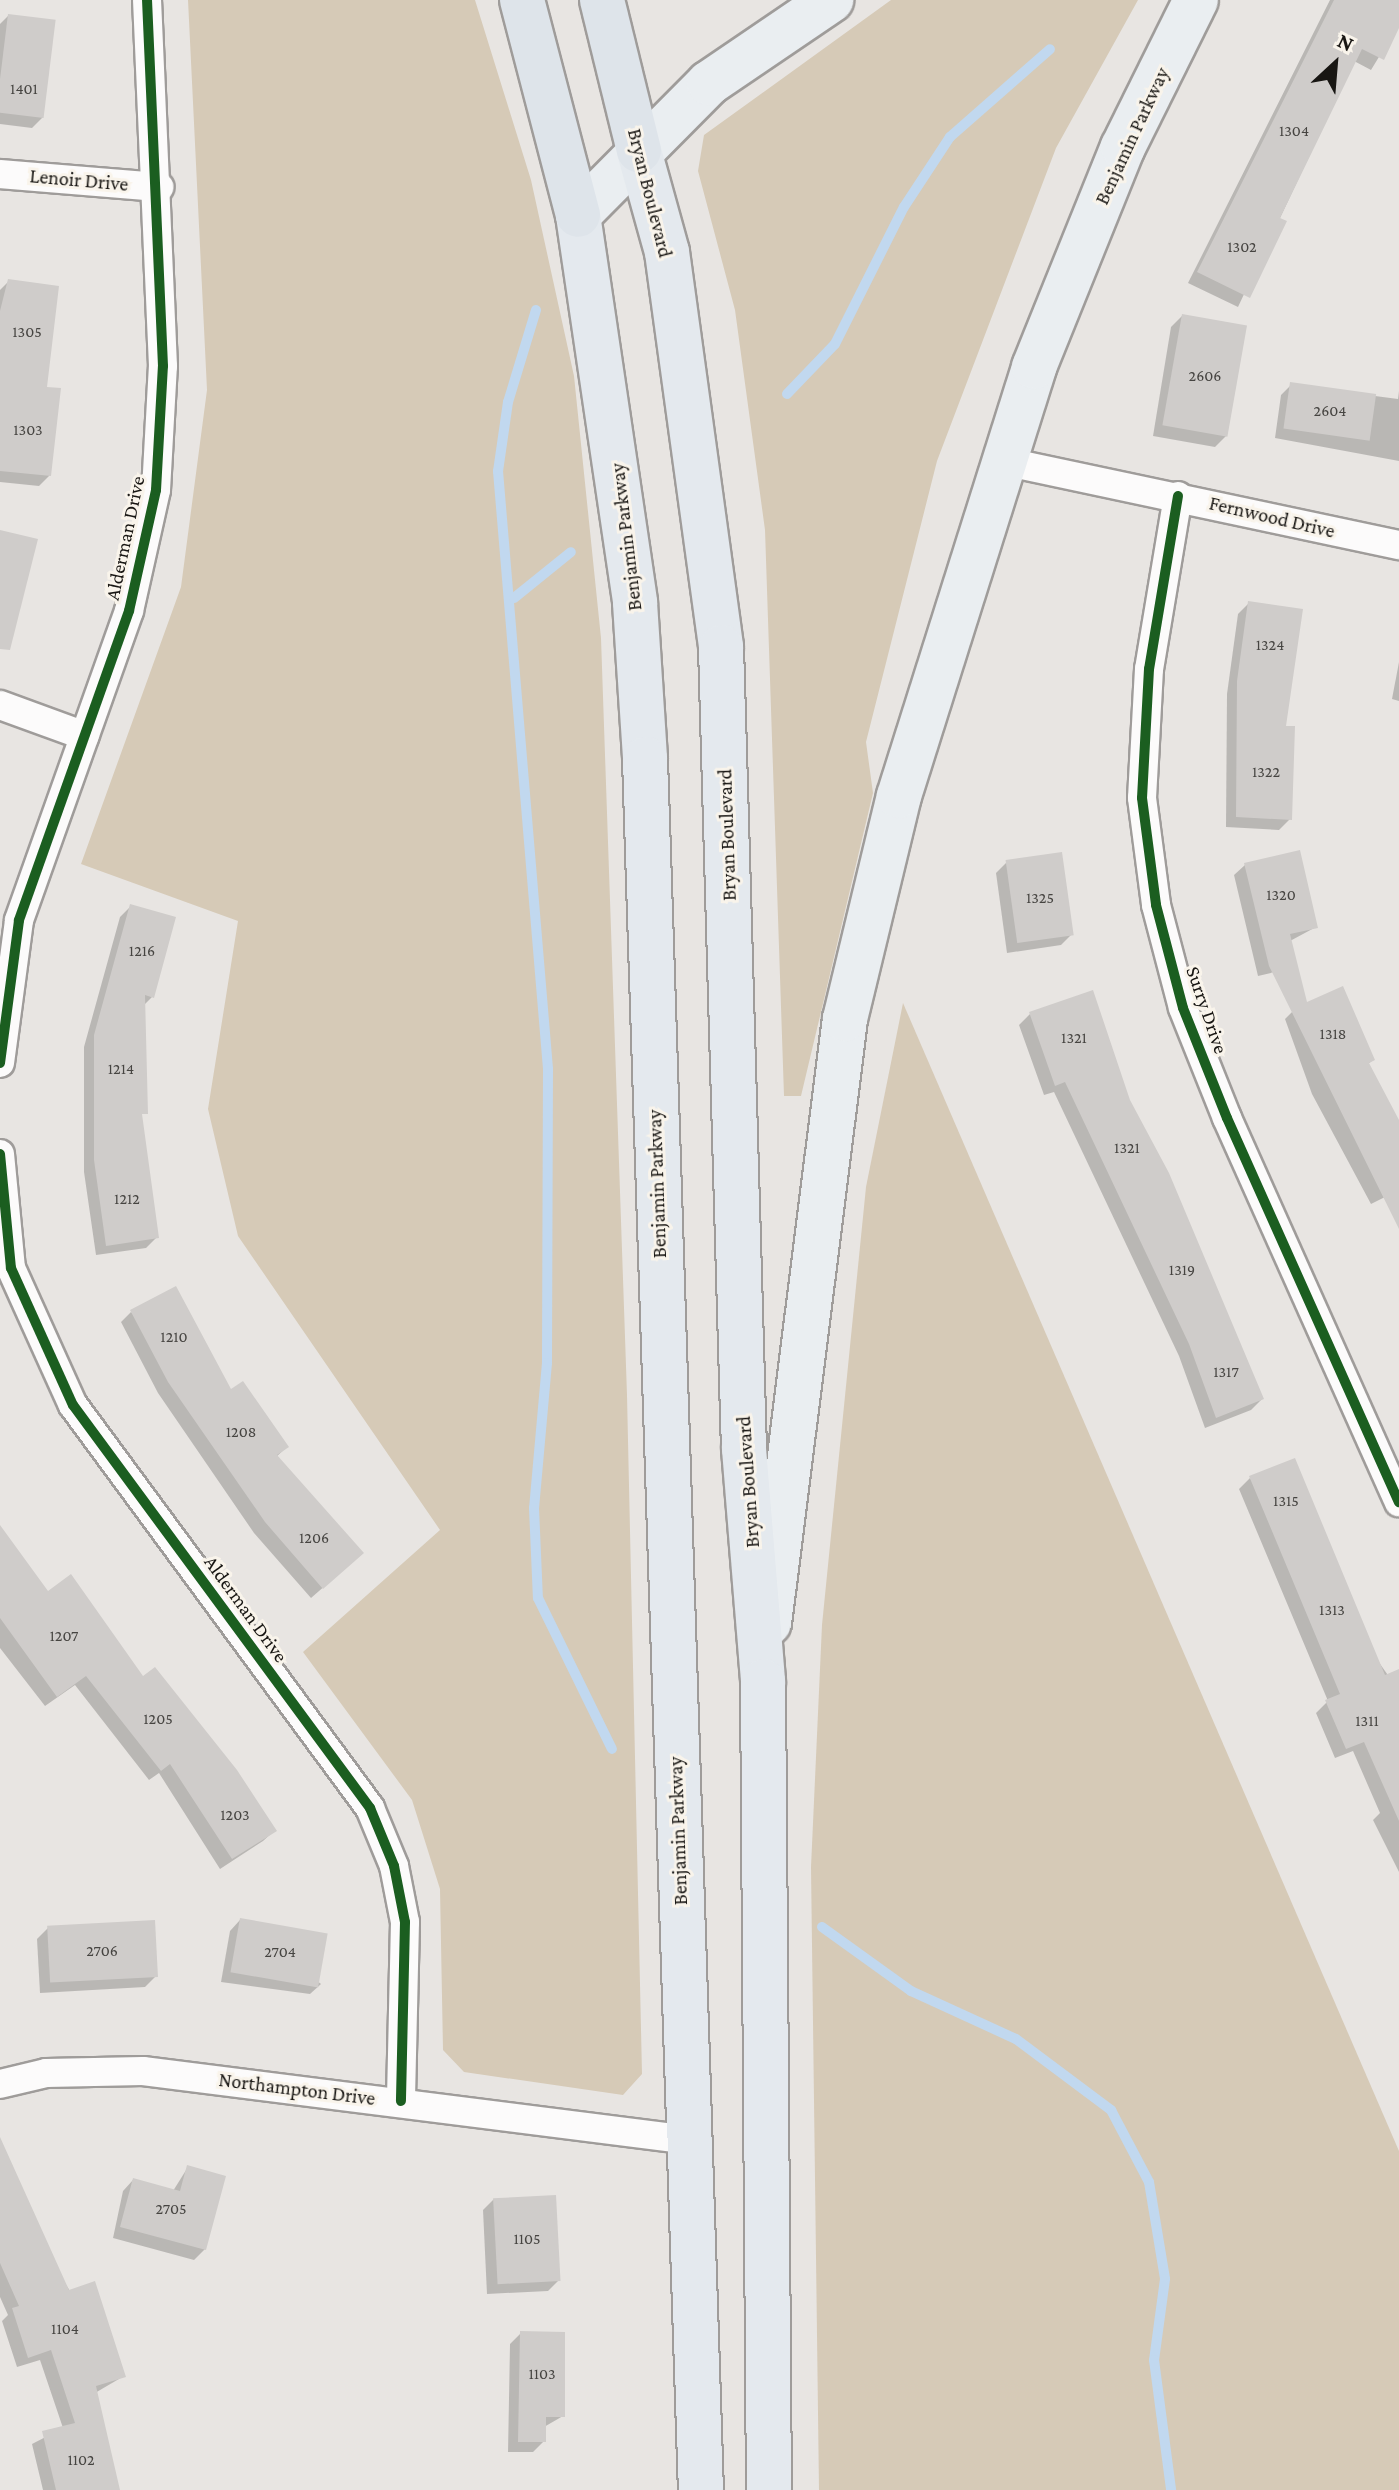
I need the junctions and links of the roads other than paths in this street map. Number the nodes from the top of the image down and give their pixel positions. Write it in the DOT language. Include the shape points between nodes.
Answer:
graph roads {
  1 [pos="147,0"];
  2 [pos="522,0"];
  3 [pos="602,0"];
  4 [pos="831,0"];
  5 [pos="1196,0"];
  6 [pos="639,151"];
  7 [pos="0,174"];
  8 [pos="159,187"];
  9 [pos="578,215"];
  10 [pos="1003,461"];
  11 [pos="1178,496"];
  12 [pos="1399,545"];
  13 [pos="0,705"];
  14 [pos="85,736"];
  15 [pos="0,1063"];
  16 [pos="0,1154"];
  17 [pos="1399,1502"];
  18 [pos="763,1681"];
  19 [pos="0,2084"];
  20 [pos="401,2101"];
  21 [pos="689,2140"];
  22 [pos="701,2490"];
  23 [pos="769,2490"];
  1 -- 8 [label="street, Alderman Drive"];
  2 -- 9 [label="highway"];
  3 -- 6 [label="highway, Bryan Boulevard"];
  4 -- 6 [label="main road" via="709,83"];
  5 -- 10 [label="main road, Benjamin Parkway" via="1123,147"];
  6 -- 9 [label="main road"];
  6 -- 18 [label="highway, Bryan Boulevard" via="667,252 721,647 744,1449"];
  7 -- 8 [label="street, Lenoir Drive"];
  8 -- 14 [label="street, Alderman Drive" via="163,366 156,490 129,611"];
  9 -- 21 [label="highway, Benjamin Parkway" via="633,587 645,759"];
  10 -- 11 [label="street, Fernwood Drive"];
  10 -- 18 [label="main road, Benjamin Parkway" via="899,796 845,1019"];
  11 -- 12 [label="street, Fernwood Drive"];
  11 -- 17 [label="street, Surry Drive" via="1148,683 1142,798 1156,905 1183,1008 1227,1118"];
  13 -- 14 [label="street"];
  14 -- 15 [label="street, Alderman Drive" via="19,920"];
  16 -- 20 [label="street, Alderman Drive" via="11,1268 73,1405 370,1808 394,1866 405,1922"];
  18 -- 23 [label="highway, Benjamin Parkway"];
  19 -- 20 [label="street, Northampton Drive" via="46,2073 143,2071"];
  20 -- 21 [label="street, Northampton Drive" via="567,2129"];
  21 -- 22 [label="highway, Benjamin Parkway"];
}
